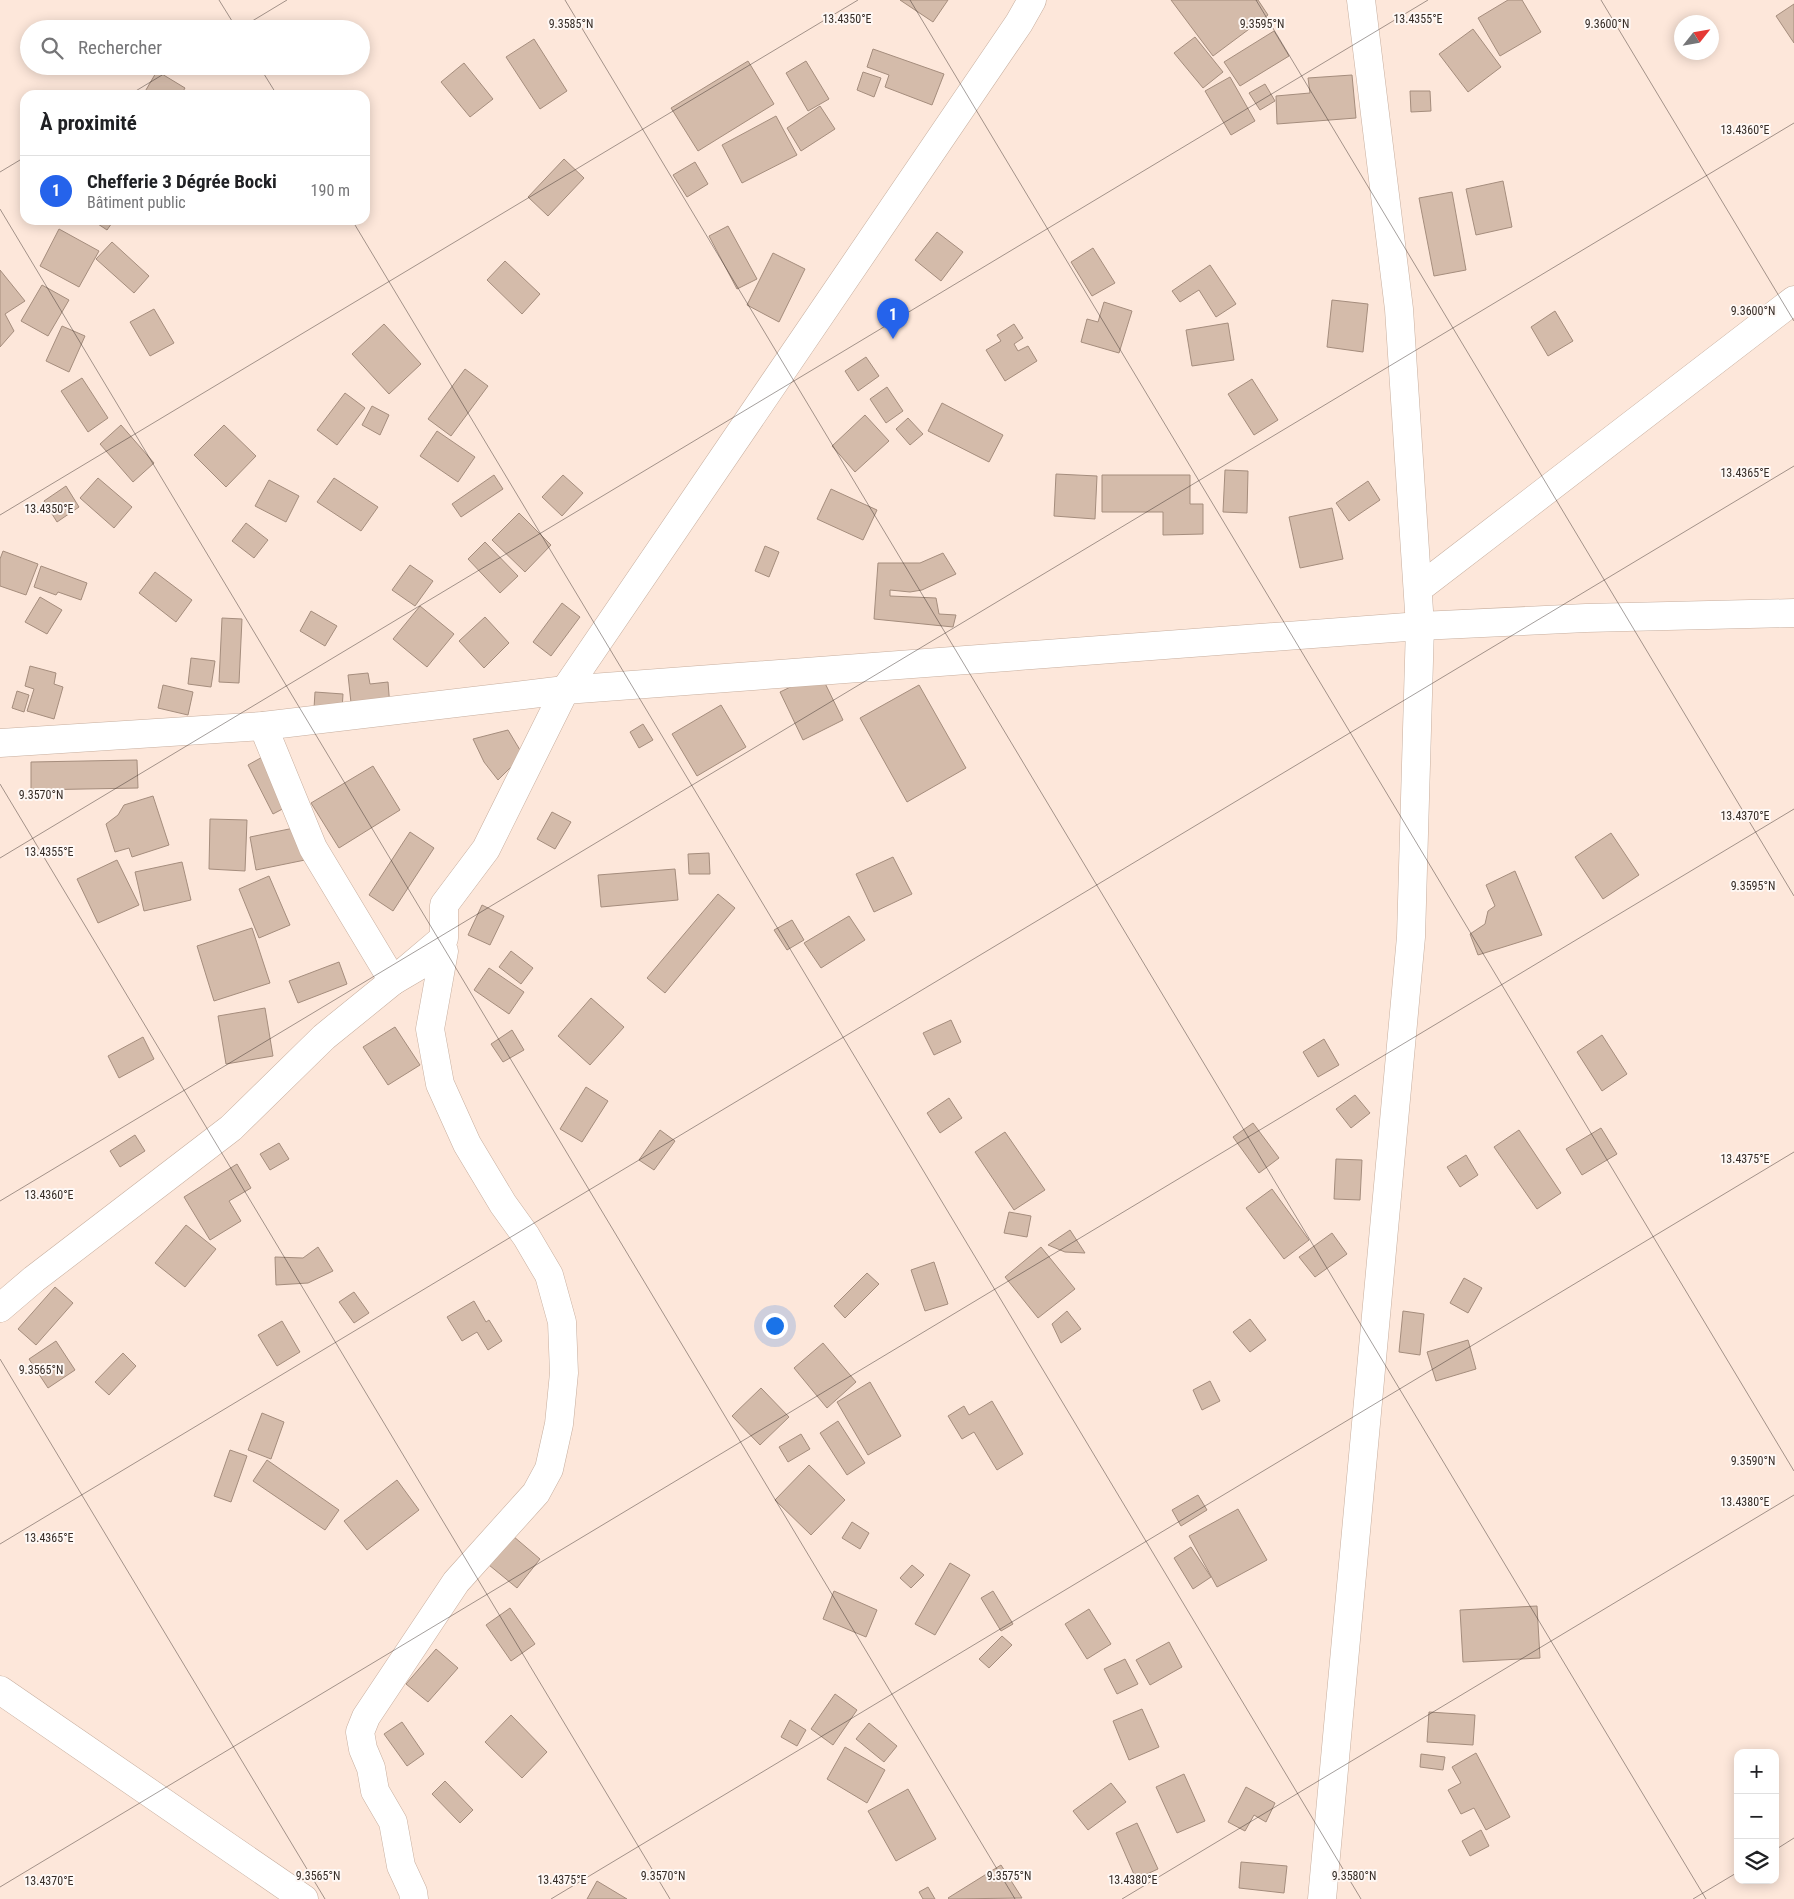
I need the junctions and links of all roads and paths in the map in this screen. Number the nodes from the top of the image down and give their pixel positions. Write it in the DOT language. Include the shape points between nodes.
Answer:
graph roads {
  1 [pos="1032,0"];
  2 [pos="1053,0"];
  3 [pos="1361,0"];
  4 [pos="1019,23"];
  5 [pos="1794,300"];
  6 [pos="1418,589"];
  7 [pos="1794,613"];
  8 [pos="1420,626"];
  9 [pos="565,690"];
  10 [pos="264,726"];
  11 [pos="0,743"];
  12 [pos="393,981"];
  13 [pos="0,1308"];
  14 [pos="0,1690"];
  15 [pos="304,1899"];
  16 [pos="414,1899"];
  17 [pos="1322,1899"];
  1 -- 4 [label="street"];
  2 -- 4 [label="street"];
  3 -- 6 [label="street" via="1399,310"];
  4 -- 9 [label="street"];
  5 -- 6 [label="street"];
  6 -- 8 [label="street"];
  7 -- 8 [label="street"];
  8 -- 9 [label="street"];
  8 -- 17 [label="street" via="1411,938"];
  9 -- 10 [label="street"];
  9 -- 12 [label="street" via="486,848 444,905 444,938"];
  10 -- 11 [label="street"];
  10 -- 12 [label="street" via="313,848"];
  12 -- 13 [label="street" via="324,1037 231,1128"];
  12 -- 16 [label="street" via="444,951 430,1029 440,1084 467,1144 549,1275 562,1322 564,1373 559,1424 549,1469 536,1493 456,1582 366,1717 360,1732 375,1791 393,1822 402,1866"];
  14 -- 15 [label="street"];
}
